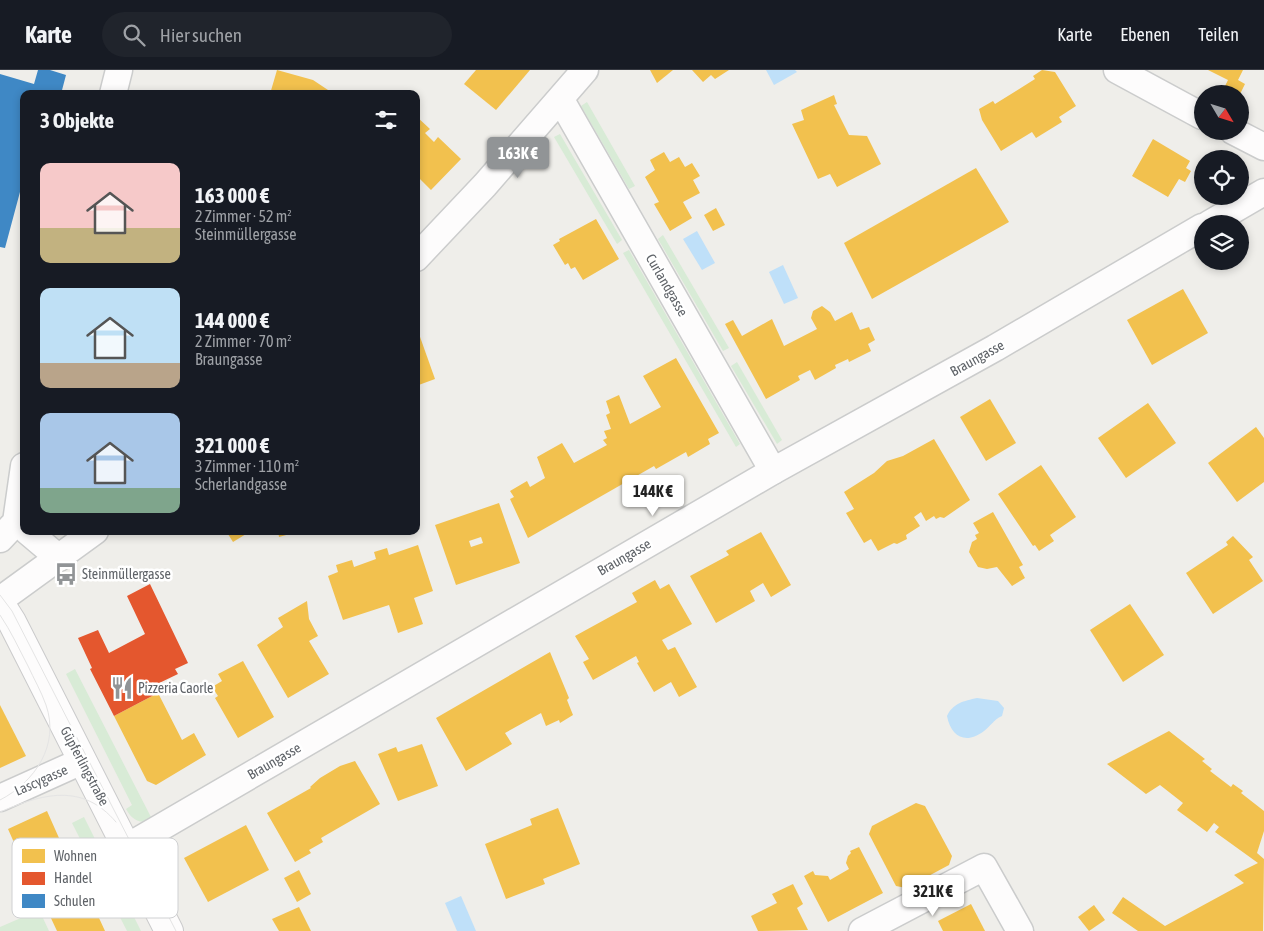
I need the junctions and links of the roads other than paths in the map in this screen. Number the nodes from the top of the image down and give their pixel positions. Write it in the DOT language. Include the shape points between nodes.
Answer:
graph roads {
  1 [pos="120,70"];
  2 [pos="585,70"];
  3 [pos="1116,70"];
  4 [pos="114,90"];
  5 [pos="561,100"];
  6 [pos="1194,112"];
  7 [pos="1249,140"];
  8 [pos="1264,147"];
  9 [pos="1264,192"];
  10 [pos="1224,215"];
  11 [pos="1194,232"];
  12 [pos="420,254"];
  13 [pos="773,471"];
  14 [pos="20,503"];
  15 [pos="17,530"];
  16 [pos="24,535"];
  17 [pos="90,535"];
  18 [pos="59,558"];
  19 [pos="0,601"];
  20 [pos="82,761"];
  21 [pos="0,798"];
  22 [pos="121,838"];
  23 [pos="141,838"];
  24 [pos="162,918"];
  25 [pos="169,931"];
  26 [pos="862,931"];
  27 [pos="1020,931"];
  1 -- 4 [label="street"];
  2 -- 5 [label="street"];
  3 -- 6 [label="street"];
  5 -- 12 [label="street"];
  5 -- 13 [label="street, Curlandgasse"];
  7 -- 8 [label="street"];
  9 -- 10 [label="street"];
  11 -- 13 [label="street, Braungasse" via="995,348"];
  13 -- 23 [label="street, Braungasse"];
  14 -- 15 [label="street"];
  16 -- 18 [label="street"];
  17 -- 18 [label="street"];
  18 -- 19 [label="street"];
  19 -- 20 [label="main road, Güpferlingstraße"];
  20 -- 21 [label="street, Lascygasse"];
  20 -- 22 [label="main road, Güpferlingstraße"];
  24 -- 25 [label="main road, Güpferlingstraße"];
  26 -- 27 [label="street" via="984,867"];
}
